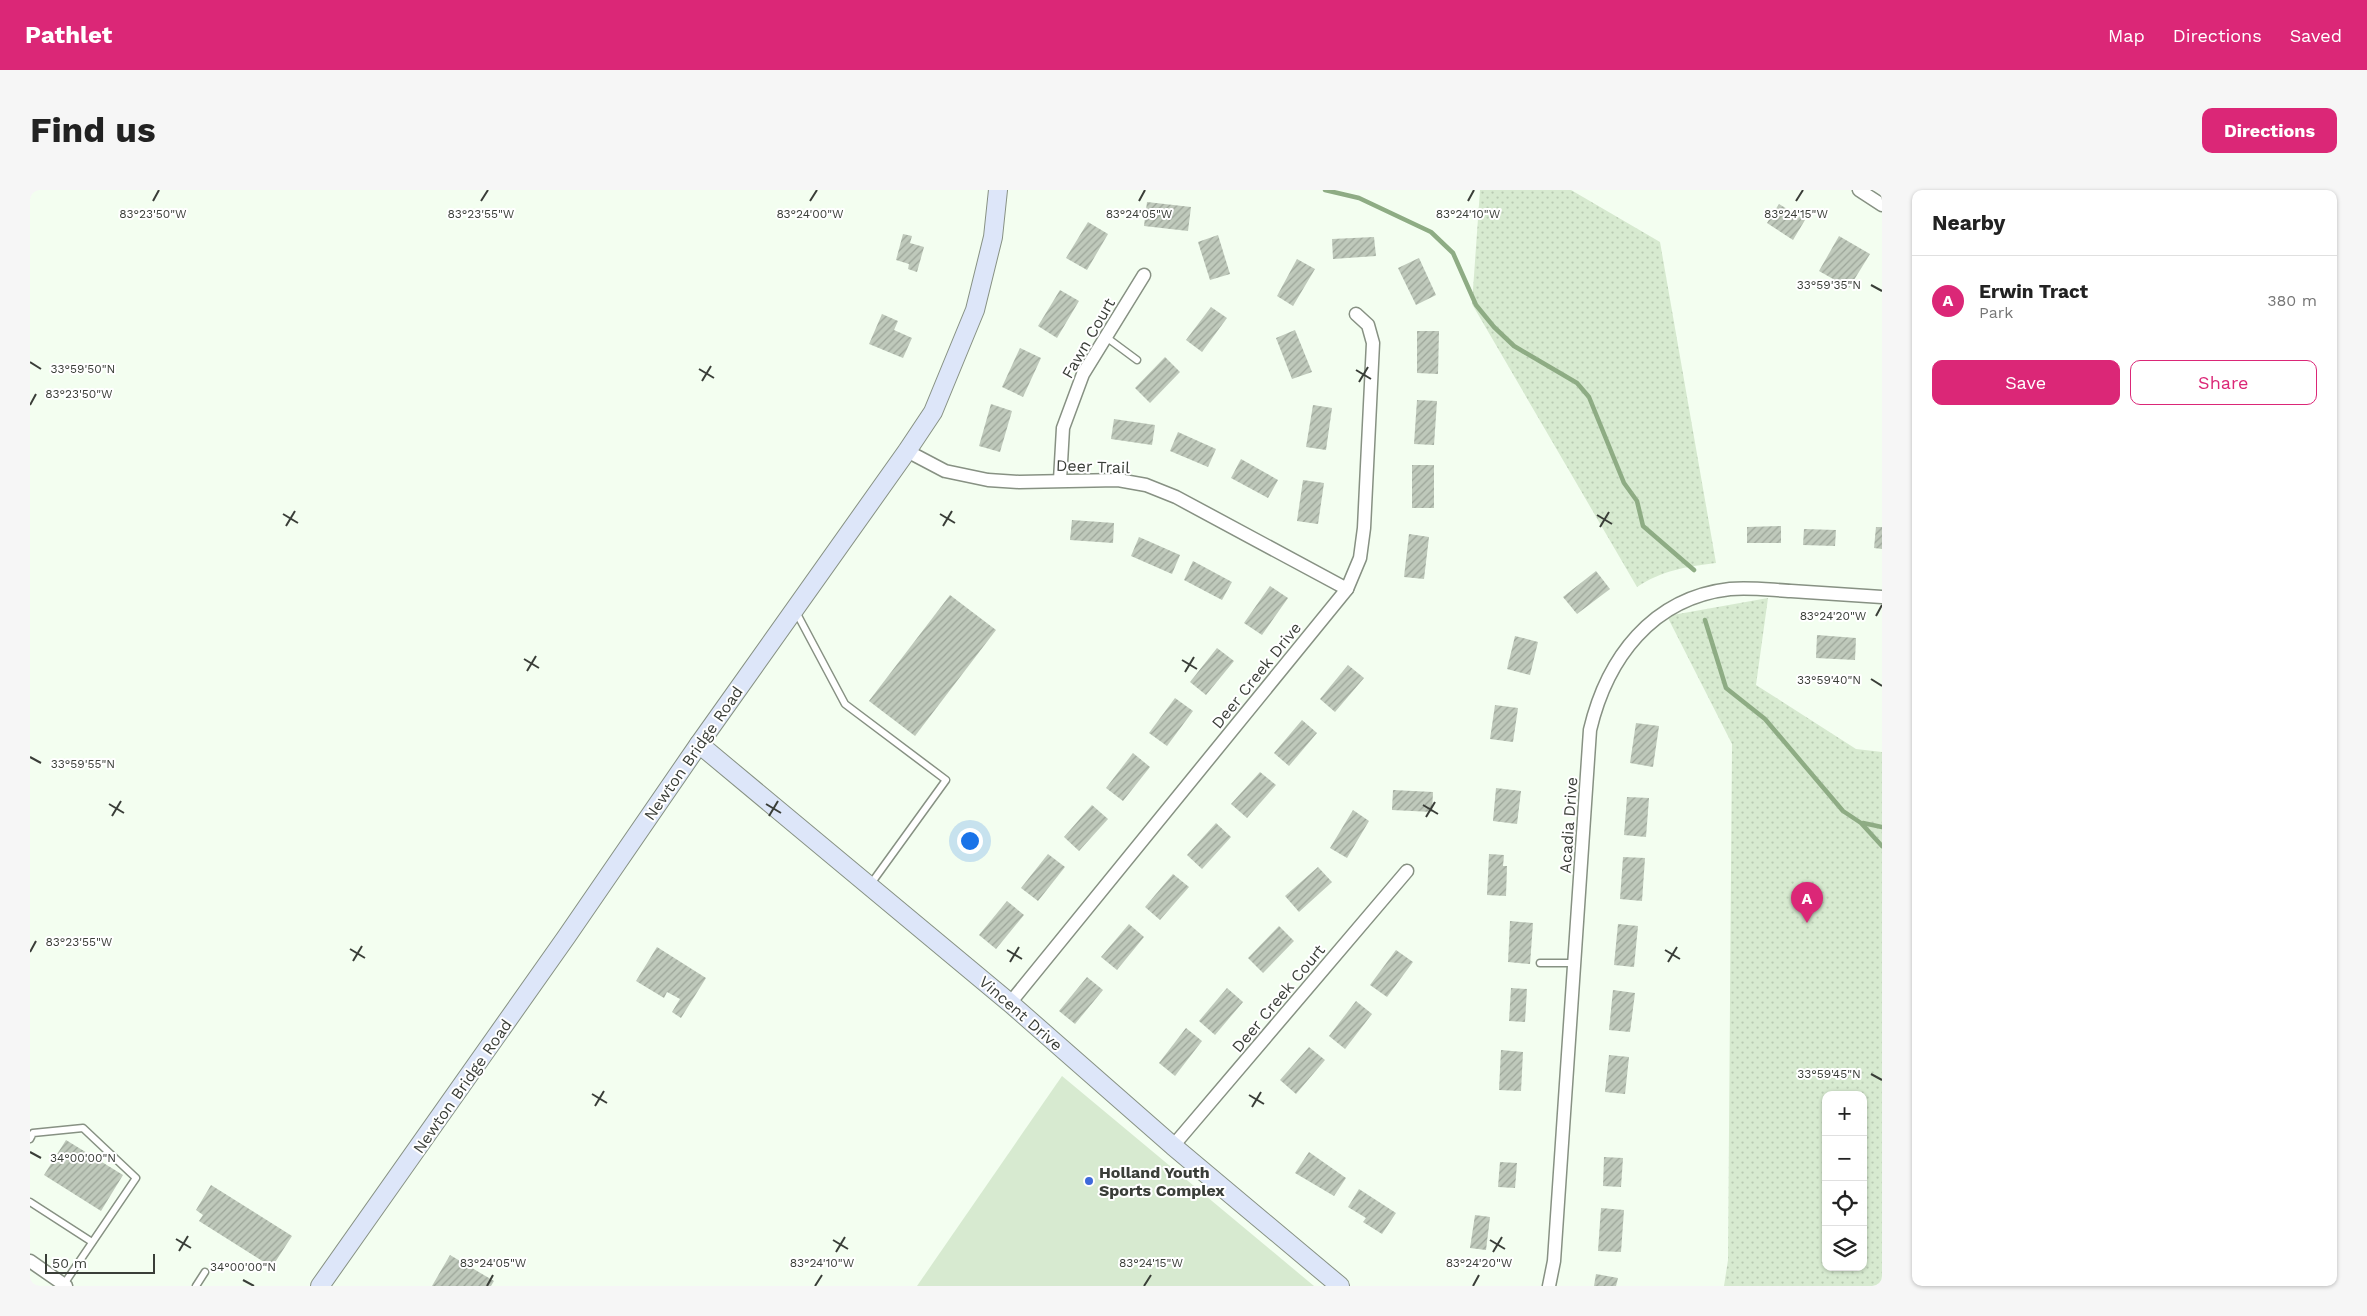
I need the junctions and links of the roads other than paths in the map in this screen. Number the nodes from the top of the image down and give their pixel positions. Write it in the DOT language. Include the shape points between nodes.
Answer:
graph roads {
  1 [pos="998,190"];
  2 [pos="1858,190"];
  3 [pos="1882,204"];
  4 [pos="1144,275"];
  5 [pos="1356,314"];
  6 [pos="1106,337"];
  7 [pos="1137,360"];
  8 [pos="907,451"];
  9 [pos="1060,480"];
  10 [pos="1347,589"];
  11 [pos="1882,596"];
  12 [pos="794,609"];
  13 [pos="699,744"];
  14 [pos="1407,871"];
  15 [pos="870,886"];
  16 [pos="1540,962"];
  17 [pos="1574,963"];
  18 [pos="1010,1003"];
  19 [pos="30,1139"];
  20 [pos="1173,1146"];
  21 [pos="30,1202"];
  22 [pos="92,1242"];
  23 [pos="30,1261"];
  24 [pos="205,1272"];
  25 [pos="65,1285"];
  26 [pos="1335,1285"];
  27 [pos="196,1286"];
  28 [pos="320,1286"];
  29 [pos="1549,1286"];
  1 -- 8 [label="main road, Newton Bridge Road" via="993,237 975,310 933,412"];
  2 -- 3 [label="street"];
  4 -- 6 [label="street, Fawn Court"];
  5 -- 10 [label="street, Deer Creek Drive" via="1368,325 1373,343 1364,528 1360,558"];
  6 -- 7 [label="lane"];
  6 -- 9 [label="street, Fawn Court" via="1083,374 1063,428"];
  8 -- 9 [label="street, Deer Trail" via="945,471 988,480"];
  8 -- 12 [label="main road, Newton Bridge Road"];
  9 -- 10 [label="street, Deer Trail" via="1118,480 1146,485 1176,497"];
  10 -- 18 [label="street, Deer Creek Drive"];
  11 -- 17 [label="street, Acadia Drive" via="1730,589 1707,594 1670,609 1635,637 1602,689 1590,730"];
  12 -- 13 [label="main road, Newton Bridge Road"];
  12 -- 15 [label="lane" via="845,704 946,780"];
  13 -- 15 [label="main road, Vincent Drive"];
  13 -- 28 [label="main road, Newton Bridge Road"];
  14 -- 20 [label="street, Deer Creek Court"];
  15 -- 18 [label="main road, Vincent Drive"];
  16 -- 17 [label="lane"];
  17 -- 29 [label="street, Acadia Drive" via="1554,1261"];
  18 -- 20 [label="main road, Vincent Drive"];
  19 -- 22 [label="lane" via="33,1134 83,1128 136,1178"];
  20 -- 26 [label="main road, Vincent Drive"];
  21 -- 22 [label="lane"];
  22 -- 25 [label="lane"];
  23 -- 25 [label="street"];
  24 -- 27 [label="lane"];
}
